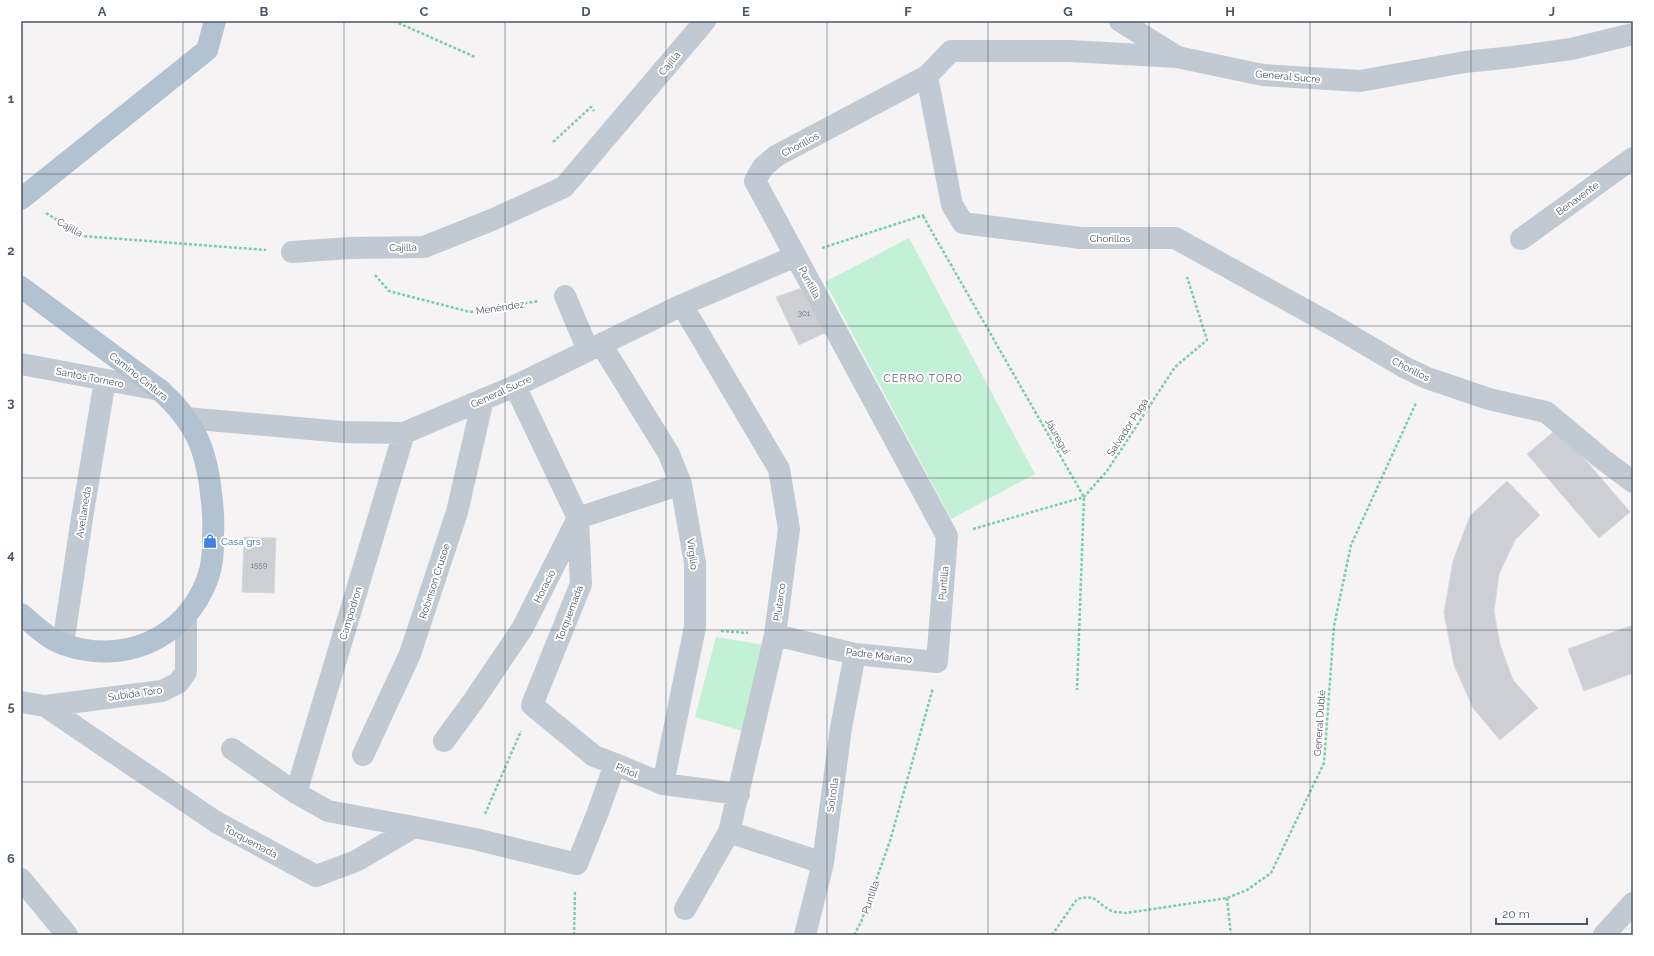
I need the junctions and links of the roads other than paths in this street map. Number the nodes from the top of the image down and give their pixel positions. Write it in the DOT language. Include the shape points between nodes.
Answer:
graph roads {
  1 [pos="215,21"];
  2 [pos="706,21"];
  3 [pos="1120,21"];
  4 [pos="1633,34"];
  5 [pos="1177,56"];
  6 [pos="927,76"];
  7 [pos="1633,158"];
  8 [pos="22,199"];
  9 [pos="1520,239"];
  10 [pos="292,252"];
  11 [pos="796,256"];
  12 [pos="21,287"];
  13 [pos="565,296"];
  14 [pos="682,305"];
  15 [pos="594,347"];
  16 [pos="21,364"];
  17 [pos="105,380"];
  18 [pos="515,386"];
  19 [pos="160,390"];
  20 [pos="483,399"];
  21 [pos="186,418"];
  22 [pos="404,433"];
  23 [pos="1633,482"];
  24 [pos="681,484"];
  25 [pos="578,518"];
  26 [pos="21,614"];
  27 [pos="186,616"];
  28 [pos="775,635"];
  29 [pos="64,644"];
  30 [pos="855,654"];
  31 [pos="937,662"];
  32 [pos="21,702"];
  33 [pos="532,705"];
  34 [pos="45,706"];
  35 [pos="444,741"];
  36 [pos="232,749"];
  37 [pos="363,755"];
  38 [pos="614,764"];
  39 [pos="663,784"];
  40 [pos="296,793"];
  41 [pos="739,794"];
  42 [pos="414,827"];
  43 [pos="729,832"];
  44 [pos="823,863"];
  45 [pos="21,879"];
  46 [pos="1633,903"];
  47 [pos="685,909"];
  48 [pos="67,935"];
  49 [pos="805,935"];
  50 [pos="1604,935"];
  1 -- 8 [label="main road" via="207,50"];
  2 -- 10 [label="street, Cajilla" via="564,187 424,247"];
  3 -- 5 [label="street"];
  4 -- 5 [label="street, General Sucre" via="1570,49 1465,62 1360,81 1262,75"];
  5 -- 6 [label="street, General Sucre" via="1070,51 951,51"];
  6 -- 11 [label="street, Chorillos" via="776,156 763,167 756,181"];
  6 -- 23 [label="street, Chorillos" via="952,205 963,223 1081,238 1175,238 1427,378 1488,399 1546,412"];
  7 -- 9 [label="street, Benavente"];
  11 -- 14 [label="street, General Sucre"];
  11 -- 31 [label="street, Puntilla" via="947,536"];
  12 -- 19 [label="main road, Camino Cintura"];
  13 -- 15 [label="street"];
  14 -- 15 [label="street, General Sucre"];
  14 -- 28 [label="street, Plutarco" via="779,469 789,529"];
  15 -- 18 [label="street, General Sucre"];
  15 -- 24 [label="street, Virgilio" via="669,454"];
  16 -- 17 [label="street, Santos Tornero"];
  17 -- 19 [label="street, Santos Tornero"];
  17 -- 29 [label="street, Avellaneda"];
  18 -- 20 [label="street, General Sucre"];
  18 -- 25 [label="street, Torquemada"];
  19 -- 21 [label="main road, Camino Cintura"];
  20 -- 22 [label="street, General Sucre"];
  20 -- 37 [label="street, Robinson Crusoe" via="457,512 412,647"];
  21 -- 22 [label="street, General Sucre" via="343,432"];
  21 -- 27 [label="main road, Camino Cintura" via="204,452 215,516 213,558 208,579"];
  22 -- 40 [label="street, Campodron"];
  24 -- 25 [label="street"];
  24 -- 39 [label="street, Virgilio" via="695,563 695,627"];
  25 -- 33 [label="street, Torquemada" via="581,584"];
  25 -- 35 [label="street, Horacio" via="522,629"];
  26 -- 29 [label="main road, Camino Cintura" via="39,630"];
  27 -- 29 [label="main road, Camino Cintura" via="170,631 152,642 131,649 112,652 92,651"];
  27 -- 34 [label="street, Subida Toro" via="186,672 178,683 162,692"];
  28 -- 30 [label="street, Padre Mariano"];
  28 -- 41 [label="street, Plutarco"];
  30 -- 31 [label="street, Padre Mariano"];
  30 -- 44 [label="street, Solrolla" via="841,728"];
  32 -- 34 [label="street, Subida Toro"];
  33 -- 38 [label="street, Piñol" via="594,756"];
  34 -- 42 [label="street, Torquemada" via="216,822 316,876 356,861"];
  36 -- 40 [label="street"];
  38 -- 39 [label="street, Piñol"];
  38 -- 42 [label="street" via="598,812 576,864 475,838"];
  39 -- 41 [label="street, Piñol"];
  40 -- 42 [label="street" via="328,811"];
  41 -- 43 [label="street, Plutarco"];
  43 -- 44 [label="street"];
  43 -- 47 [label="street, Plutarco"];
  44 -- 49 [label="street, Solrolla"];
  45 -- 48 [label="street"];
  46 -- 50 [label="street"];
}
